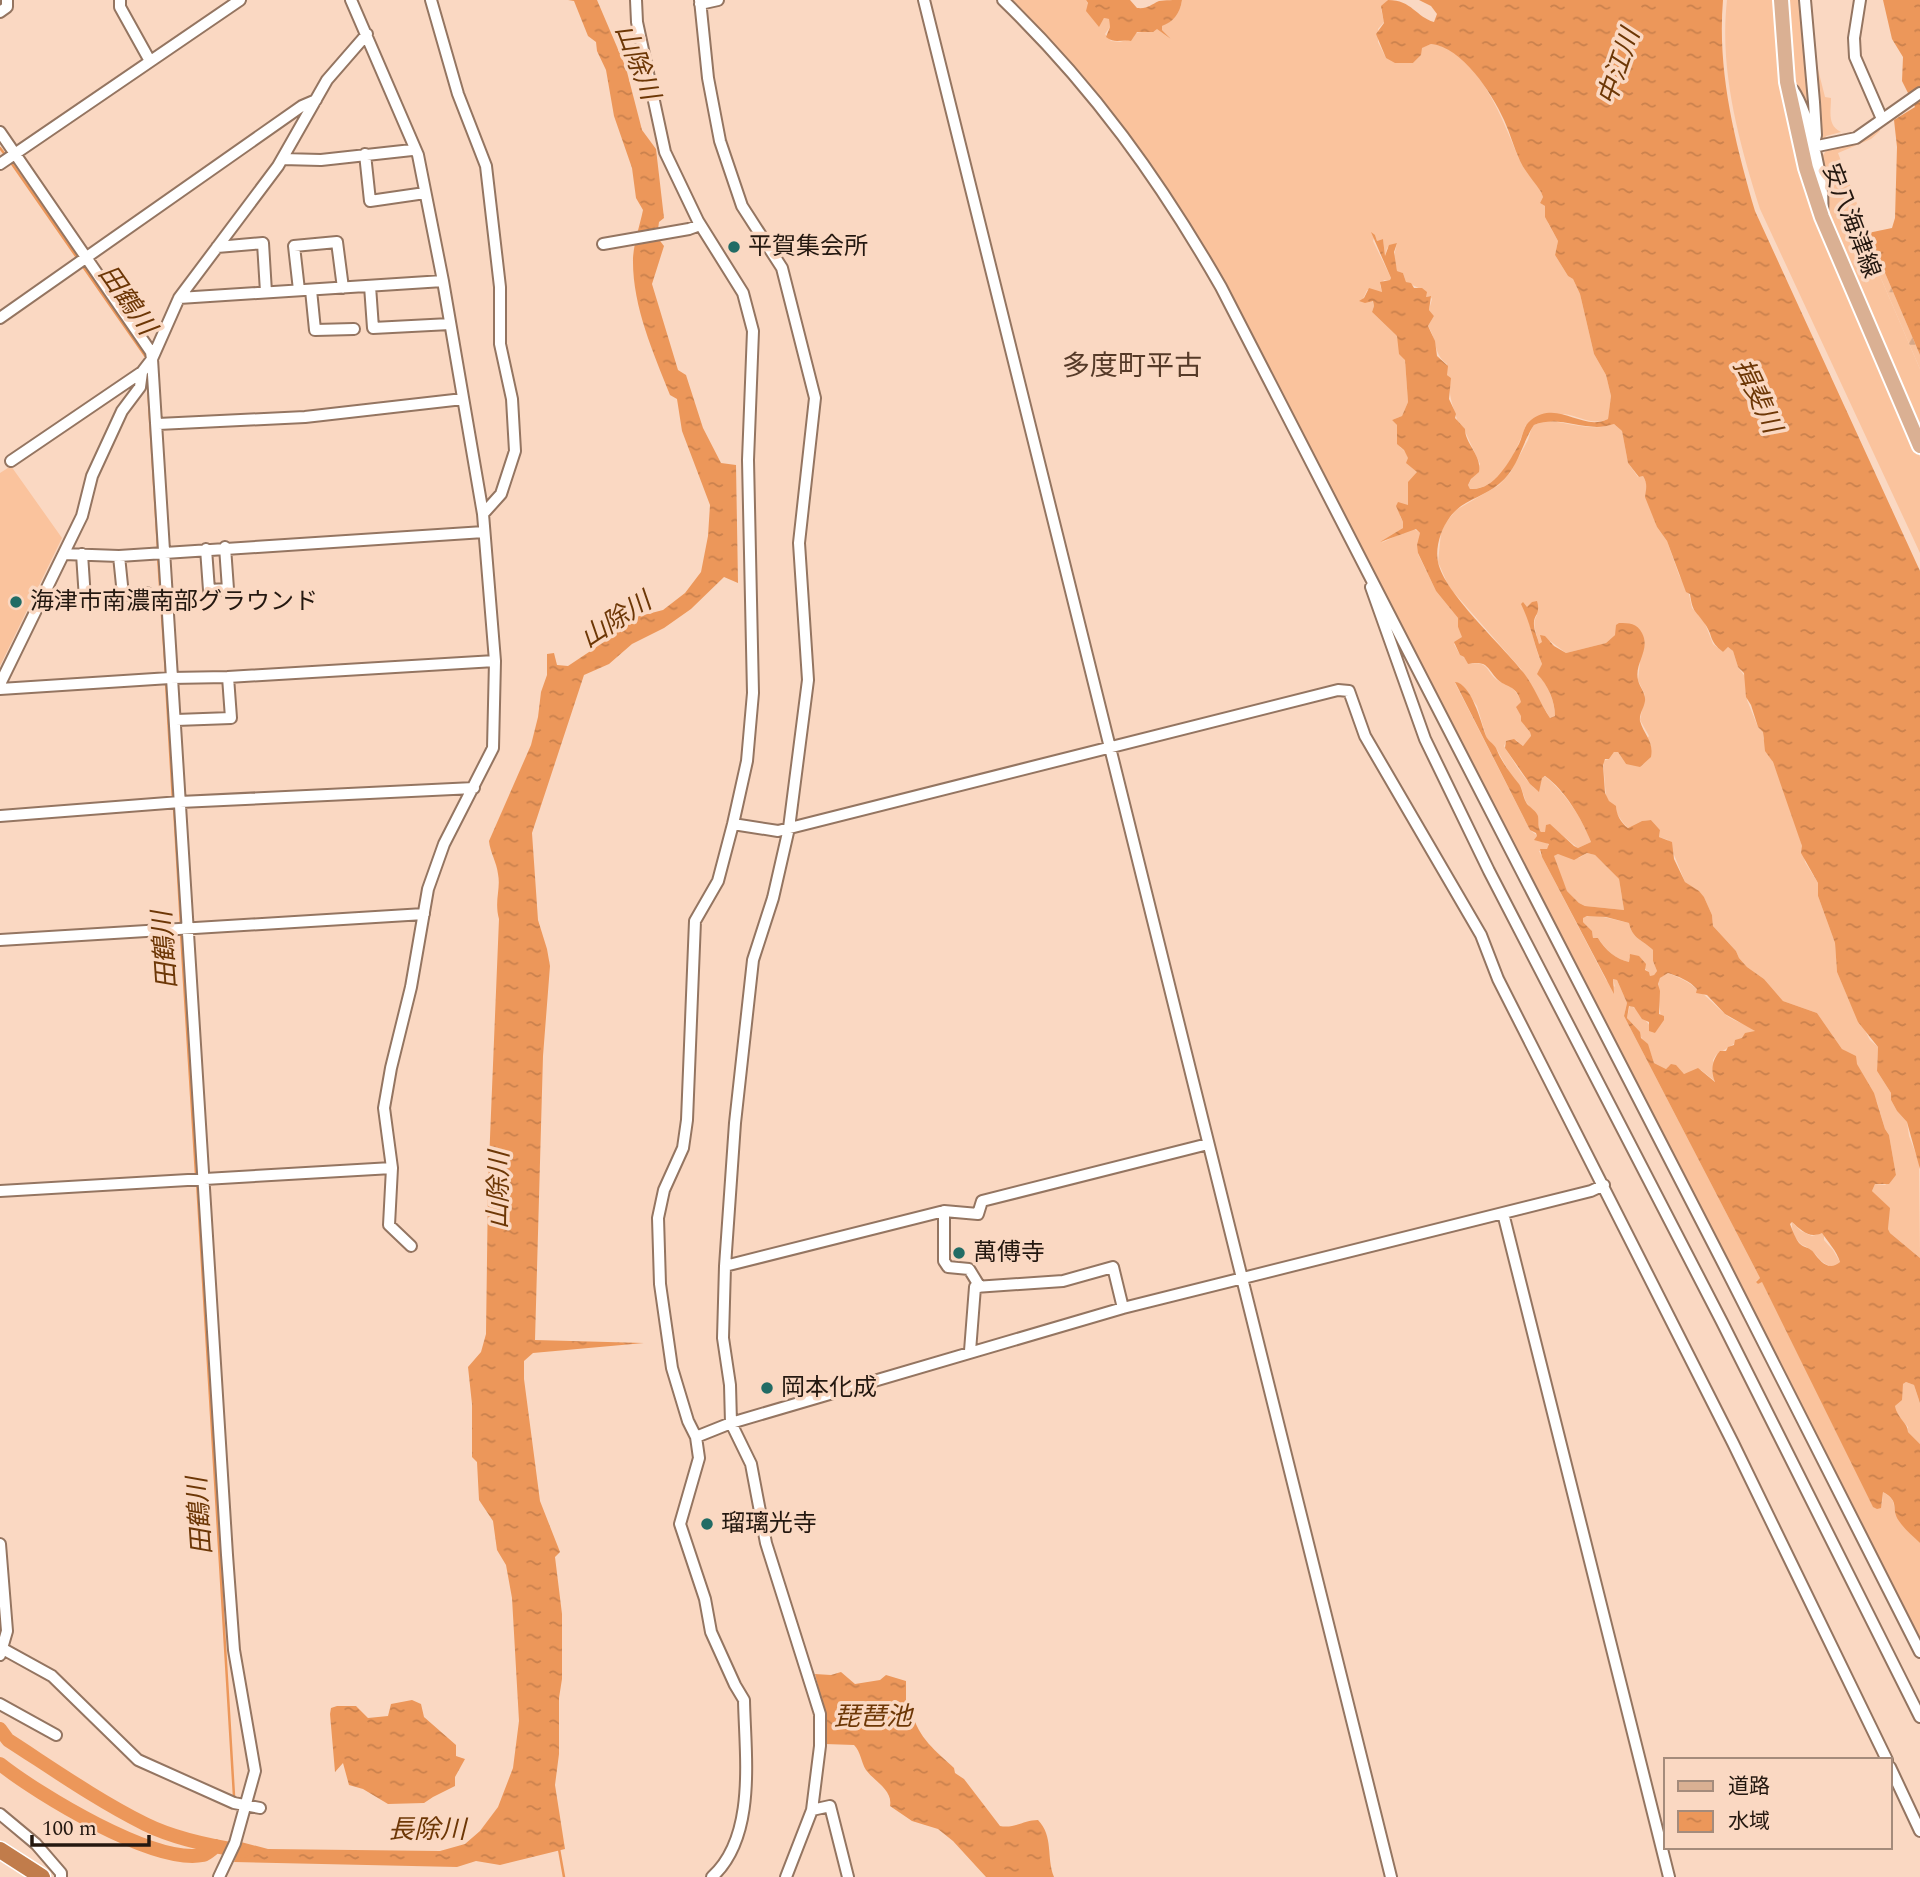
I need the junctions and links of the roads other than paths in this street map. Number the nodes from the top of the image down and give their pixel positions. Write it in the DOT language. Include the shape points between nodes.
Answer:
graph roads {
  1 [pos="6,0"];
  2 [pos="120,0"];
  3 [pos="240,0"];
  4 [pos="351,0"];
  5 [pos="431,0"];
  6 [pos="636,0"];
  7 [pos="718,0"];
  8 [pos="924,0"];
  9 [pos="1003,0"];
  10 [pos="1781,0"];
  11 [pos="1805,0"];
  12 [pos="1860,0"];
  13 [pos="700,2"];
  14 [pos="0,12"];
  15 [pos="366,34"];
  16 [pos="150,61"];
  17 [pos="1787,82"];
  18 [pos="1920,93"];
  19 [pos="316,100"];
  20 [pos="1882,119"];
  21 [pos="0,132"];
  22 [pos="1814,147"];
  23 [pos="412,150"];
  24 [pos="365,154"];
  25 [pos="7,159"];
  26 [pos="282,159"];
  27 [pos="425,193"];
  28 [pos="1822,217"];
  29 [pos="700,225"];
  30 [pos="603,244"];
  31 [pos="217,247"];
  32 [pos="82,260"];
  33 [pos="443,281"];
  34 [pos="370,286"];
  35 [pos="343,288"];
  36 [pos="305,290"];
  37 [pos="266,292"];
  38 [pos="179,298"];
  39 [pos="0,318"];
  40 [pos="450,324"];
  41 [pos="354,329"];
  42 [pos="146,366"];
  43 [pos="463,399"];
  44 [pos="158,424"];
  45 [pos="1920,446"];
  46 [pos="11,461"];
  47 [pos="483,514"];
  48 [pos="484,532"];
  49 [pos="206,548"];
  50 [pos="225,548"];
  51 [pos="159,553"];
  52 [pos="64,554"];
  53 [pos="82,554"];
  54 [pos="118,556"];
  55 [pos="1361,558"];
  56 [pos="147,593"];
  57 [pos="41,601"];
  58 [pos="495,661"];
  59 [pos="228,677"];
  60 [pos="168,678"];
  61 [pos="0,687"];
  62 [pos="176,720"];
  63 [pos="1110,748"];
  64 [pos="474,788"];
  65 [pos="175,803"];
  66 [pos="0,816"];
  67 [pos="733,824"];
  68 [pos="789,828"];
  69 [pos="424,914"];
  70 [pos="184,927"];
  71 [pos="0,940"];
  72 [pos="1208,1144"];
  73 [pos="392,1168"];
  74 [pos="199,1179"];
  75 [pos="1604,1185"];
  76 [pos="0,1191"];
  77 [pos="943,1211"];
  78 [pos="1503,1213"];
  79 [pos="411,1246"];
  80 [pos="725,1266"];
  81 [pos="1241,1277"];
  82 [pos="979,1287"];
  83 [pos="1123,1308"];
  84 [pos="971,1351"];
  85 [pos="731,1423"];
  86 [pos="696,1437"];
  87 [pos="0,1544"];
  88 [pos="1,1652"];
  89 [pos="1920,1652"];
  90 [pos="0,1704"];
  91 [pos="1920,1717"];
  92 [pos="56,1735"];
  93 [pos="1886,1758"];
  94 [pos="1892,1771"];
  95 [pos="260,1808"];
  96 [pos="812,1810"];
  97 [pos="0,1814"];
  98 [pos="1920,1831"];
  99 [pos="0,1850"];
  100 [pos="42,1877"];
  101 [pos="61,1877"];
  102 [pos="219,1877"];
  103 [pos="712,1877"];
  104 [pos="786,1877"];
  105 [pos="848,1877"];
  106 [pos="1391,1877"];
  107 [pos="1670,1877"];
  1 -- 14 [label="street" via="7,7"];
  2 -- 16 [label="street"];
  3 -- 16 [label="street"];
  4 -- 15 [label="street"];
  5 -- 47 [label="street" via="458,94 486,166 499,287 499,344 512,398 515,451 501,495"];
  6 -- 29 [label="street" via="665,152"];
  7 -- 13 [label="street"];
  8 -- 63 [label="street"];
  9 -- 55 [label="street" via="1099,105 1157,181 1221,287"];
  10 -- 17 [label="main road, 安八海津線"];
  11 -- 22 [label="street"];
  12 -- 20 [label="street" via="1854,57"];
  13 -- 68 [label="street" via="720,141 743,206 782,268 815,398 799,543 808,680"];
  15 -- 19 [label="street"];
  15 -- 27 [label="street" via="418,155"];
  16 -- 25 [label="street"];
  17 -- 22 [label="street" via="1797,96"];
  17 -- 28 [label="main road, 安八海津線"];
  18 -- 20 [label="street"];
  19 -- 26 [label="street"];
  19 -- 32 [label="street"];
  20 -- 22 [label="street" via="1856,138"];
  21 -- 25 [label="street"];
  22 -- 28 [label="street" via="1824,198"];
  23 -- 24 [label="street"];
  24 -- 26 [label="street"];
  24 -- 27 [label="street" via="370,201"];
  25 -- 32 [label="street"];
  26 -- 31 [label="street"];
  27 -- 33 [label="street"];
  28 -- 45 [label="main road, 安八海津線"];
  29 -- 30 [label="street"];
  29 -- 67 [label="street" via="743,293 753,331 748,460 753,693 747,761"];
  31 -- 37 [label="street" via="263,243"];
  31 -- 38 [label="street"];
  32 -- 39 [label="street"];
  32 -- 42 [label="street" via="151,352"];
  33 -- 34 [label="street"];
  33 -- 40 [label="street"];
  34 -- 35 [label="street"];
  34 -- 40 [label="street" via="373,328"];
  35 -- 36 [label="street"];
  35 -- 36 [label="street" via="337,242 295,246"];
  36 -- 37 [label="street"];
  36 -- 41 [label="street" via="315,330"];
  37 -- 38 [label="street"];
  38 -- 42 [label="street"];
  40 -- 43 [label="street"];
  42 -- 44 [label="street"];
  42 -- 46 [label="street"];
  42 -- 52 [label="street" via="140,387 122,411 92,476 82,516"];
  43 -- 44 [label="street" via="305,417"];
  43 -- 47 [label="street"];
  44 -- 51 [label="street"];
  47 -- 48 [label="street"];
  48 -- 50 [label="street"];
  48 -- 58 [label="street"];
  49 -- 50 [label="street"];
  49 -- 50 [label="street" via="209,590 228,589"];
  49 -- 51 [label="street"];
  51 -- 54 [label="street"];
  51 -- 60 [label="street"];
  52 -- 53 [label="street"];
  52 -- 57 [label="street"];
  53 -- 54 [label="street"];
  53 -- 57 [label="street" via="85,599"];
  54 -- 56 [label="street" via="123,595"];
  55 -- 89 [label="street"];
  55 -- 91 [label="street" via="1425,739"];
  57 -- 61 [label="street"];
  58 -- 59 [label="street"];
  58 -- 64 [label="street" via="492,748"];
  59 -- 60 [label="street"];
  59 -- 62 [label="street" via="231,718"];
  60 -- 61 [label="street"];
  60 -- 62 [label="street"];
  62 -- 65 [label="street"];
  63 -- 68 [label="street"];
  63 -- 72 [label="street"];
  63 -- 75 [label="street" via="1338,690 1349,691 1365,736 1481,935 1498,979"];
  64 -- 65 [label="street"];
  64 -- 69 [label="street" via="444,844"];
  65 -- 66 [label="street"];
  65 -- 70 [label="street"];
  67 -- 68 [label="street" via="778,831"];
  67 -- 86 [label="street" via="718,881 695,920 687,1120 683,1148 664,1190 658,1218 660,1284 672,1368"];
  68 -- 80 [label="street" via="753,960"];
  69 -- 70 [label="street"];
  69 -- 73 [label="street" via="384,1108"];
  70 -- 71 [label="street"];
  70 -- 74 [label="street"];
  72 -- 77 [label="street" via="982,1201 978,1214"];
  72 -- 81 [label="street"];
  73 -- 74 [label="street"];
  73 -- 79 [label="street" via="388,1225"];
  74 -- 76 [label="street"];
  74 -- 102 [label="street" via="234,1650 255,1771 235,1843"];
  75 -- 78 [label="street"];
  75 -- 93 [label="street"];
  77 -- 80 [label="street"];
  77 -- 82 [label="street" via="944,1261 948,1267 969,1269"];
  78 -- 81 [label="street"];
  78 -- 107 [label="street"];
  80 -- 85 [label="street" via="723,1338"];
  81 -- 83 [label="street"];
  81 -- 106 [label="street"];
  82 -- 83 [label="street" via="1063,1281 1113,1267"];
  82 -- 84 [label="street" via="975,1287"];
  83 -- 84 [label="street"];
  84 -- 85 [label="street"];
  85 -- 86 [label="street"];
  85 -- 96 [label="street" via="751,1464 766,1543 820,1714"];
  86 -- 103 [label="street" via="699,1458 680,1524 711,1632 744,1700 746,1801 737,1836"];
  87 -- 88 [label="street" via="7,1631"];
  88 -- 95 [label="street" via="52,1676 138,1760 234,1803"];
  90 -- 92 [label="street"];
  94 -- 98 [label="street"];
  96 -- 104 [label="street"];
  96 -- 105 [label="street" via="830,1806"];
  97 -- 101 [label="street" via="36,1843"];
  99 -- 100 [label="highway"];
}
